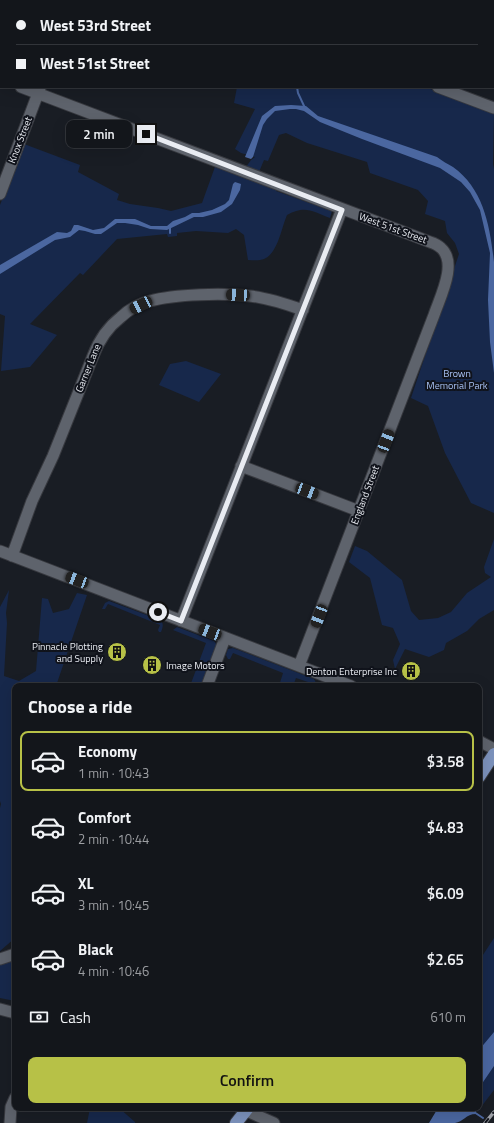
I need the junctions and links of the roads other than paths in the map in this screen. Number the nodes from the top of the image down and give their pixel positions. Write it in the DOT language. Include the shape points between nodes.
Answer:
graph roads {
  1 [pos="27,88"];
  2 [pos="441,88"];
  3 [pos="39,90"];
  4 [pos="494,108"];
  5 [pos="2,182"];
  6 [pos="0,194"];
  7 [pos="342,210"];
  8 [pos="446,255"];
  9 [pos="303,310"];
  10 [pos="241,466"];
  11 [pos="359,511"];
  12 [pos="0,551"];
  13 [pos="12,556"];
  14 [pos="181,621"];
  15 [pos="225,638"];
  16 [pos="299,666"];
  17 [pos="208,683"];
  18 [pos="343,683"];
  19 [pos="482,743"];
  20 [pos="494,750"];
  21 [pos="494,754"];
  22 [pos="482,772"];
  23 [pos="12,955"];
  24 [pos="0,959"];
  25 [pos="0,1009"];
  26 [pos="12,1012"];
  27 [pos="12,1105"];
  28 [pos="244,1111"];
  29 [pos="249,1111"];
  30 [pos="10,1123"];
  31 [pos="236,1123"];
  32 [pos="274,1123"];
  1 -- 3 [label="street, West 51st Street"];
  2 -- 4 [label="street"];
  3 -- 5 [label="street, Knox Street"];
  3 -- 7 [label="street, West 51st Street"];
  5 -- 6 [label="street, Knox Street"];
  7 -- 8 [label="street, West 51st Street" via="430,242 441,247"];
  7 -- 9 [label="street"];
  8 -- 11 [label="street, England Street" via="449,266 446,278"];
  9 -- 10 [label="street"];
  9 -- 13 [label="street, Garner Lane" via="250,296 204,295 166,298 149,301 110,326 97,346 56,450 32,501"];
  10 -- 11 [label="street"];
  10 -- 14 [label="street"];
  11 -- 16 [label="street, England Street"];
  12 -- 13 [label="street"];
  13 -- 14 [label="street"];
  14 -- 15 [label="street"];
  15 -- 16 [label="street"];
  15 -- 17 [label="street"];
  16 -- 18 [label="street"];
  19 -- 20 [label="street"];
  21 -- 22 [label="main road"];
  23 -- 24 [label="street"];
  25 -- 26 [label="street"];
  27 -- 30 [label="street"];
  28 -- 31 [label="main road"];
  29 -- 32 [label="street"];
}
